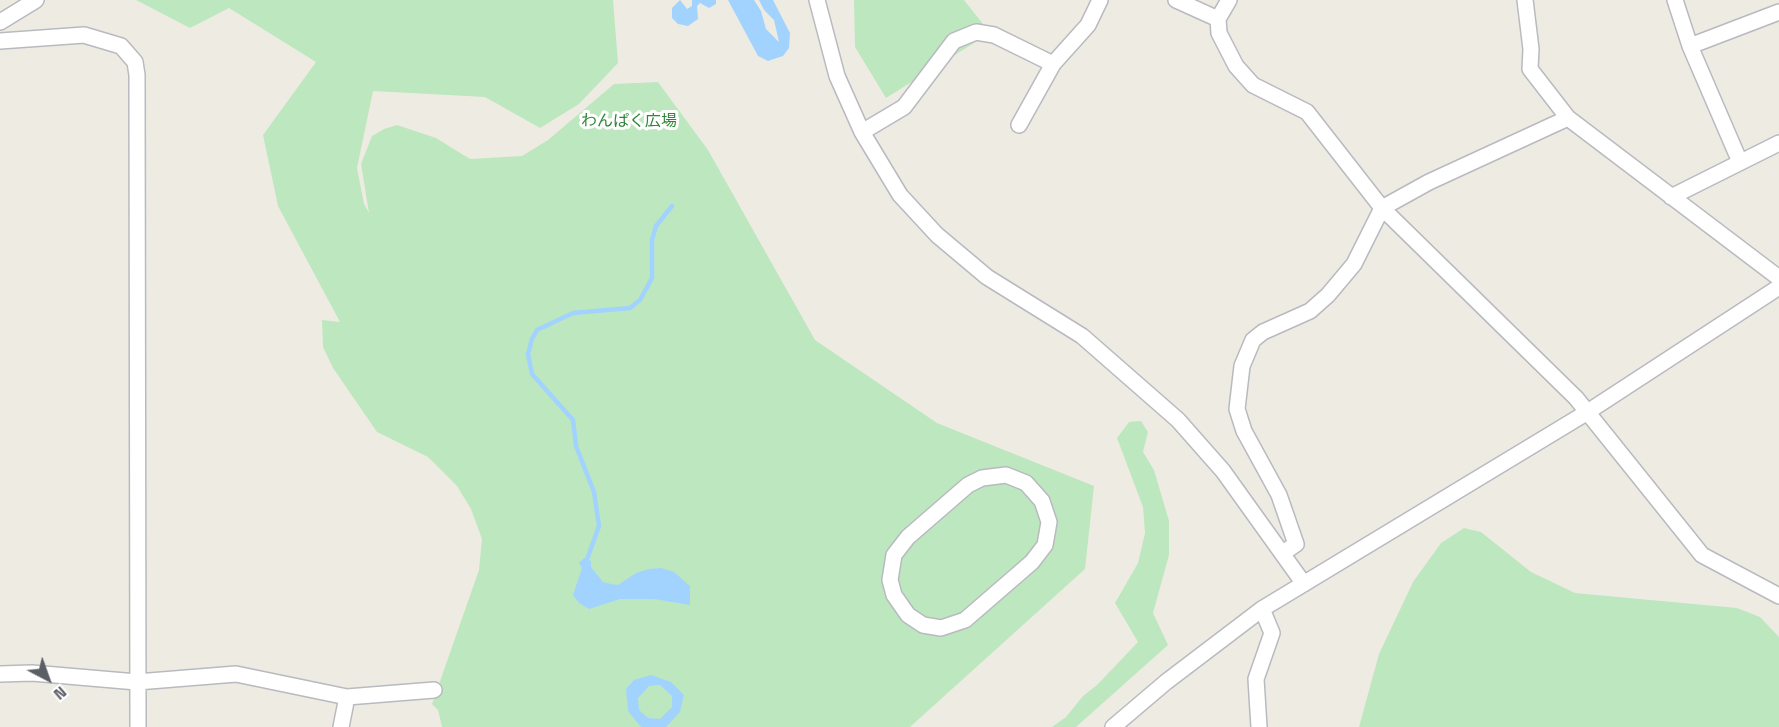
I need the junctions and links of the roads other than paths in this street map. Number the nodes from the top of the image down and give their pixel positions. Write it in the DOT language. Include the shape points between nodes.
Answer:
graph roads {
  1 [pos="18,0"];
  2 [pos="36,0"];
  3 [pos="817,0"];
  4 [pos="1100,0"];
  5 [pos="1176,0"];
  6 [pos="1229,0"];
  7 [pos="1525,0"];
  8 [pos="1675,0"];
  9 [pos="0,10"];
  10 [pos="1779,12"];
  11 [pos="1218,18"];
  12 [pos="0,22"];
  13 [pos="0,41"];
  14 [pos="1690,46"];
  15 [pos="1053,64"];
  16 [pos="1568,118"];
  17 [pos="1019,125"];
  18 [pos="862,132"];
  19 [pos="1779,143"];
  20 [pos="1740,162"];
  21 [pos="1671,197"];
  22 [pos="1382,208"];
  23 [pos="1779,278"];
  24 [pos="1779,287"];
  25 [pos="1586,413"];
  26 [pos="1283,554"];
  27 [pos="1032,562"];
  28 [pos="1304,584"];
  29 [pos="1779,596"];
  30 [pos="1262,609"];
  31 [pos="0,674"];
  32 [pos="137,681"];
  33 [pos="435,690"];
  34 [pos="347,697"];
  35 [pos="138,727"];
  36 [pos="342,727"];
  37 [pos="1113,727"];
  38 [pos="1259,727"];
  1 -- 9 [label="street"];
  2 -- 12 [label="street"];
  3 -- 18 [label="street" via="837,76"];
  4 -- 15 [label="street" via="1088,26"];
  5 -- 11 [label="street"];
  6 -- 11 [label="street"];
  7 -- 16 [label="street" via="1530,69"];
  8 -- 14 [label="street"];
  10 -- 14 [label="street"];
  11 -- 22 [label="street" via="1219,33 1236,66 1253,85 1307,112"];
  13 -- 32 [label="street" via="84,35 121,46 135,62 138,75"];
  14 -- 20 [label="street"];
  15 -- 17 [label="street"];
  15 -- 18 [label="street" via="994,35 976,32 954,41 904,107"];
  16 -- 21 [label="street"];
  16 -- 22 [label="street"];
  18 -- 26 [label="street" via="900,195 937,236 987,277 1082,336 1178,420 1222,471"];
  19 -- 20 [label="street"];
  20 -- 21 [label="street"];
  21 -- 23 [label="street"];
  22 -- 25 [label="street" via="1576,398"];
  22 -- 26 [label="street" via="1354,264 1328,295 1310,311 1253,340 1242,366 1237,410 1244,431 1279,495 1296,544"];
  24 -- 25 [label="street"];
  25 -- 28 [label="street"];
  25 -- 29 [label="street" via="1702,555"];
  26 -- 28 [label="street"];
  27 -- 27 [label="street" via="1048,535 1047,511 1026,483 1006,475 992,476 968,485 908,537 894,555 890,580 898,604 908,615 923,625 941,628 958,624 971,615"];
  28 -- 30 [label="street"];
  30 -- 37 [label="street"];
  30 -- 38 [label="street" via="1272,633 1256,679"];
  31 -- 32 [label="street"];
  32 -- 34 [label="street" via="237,674"];
  32 -- 35 [label="street"];
  33 -- 34 [label="street"];
  34 -- 36 [label="street"];
}
